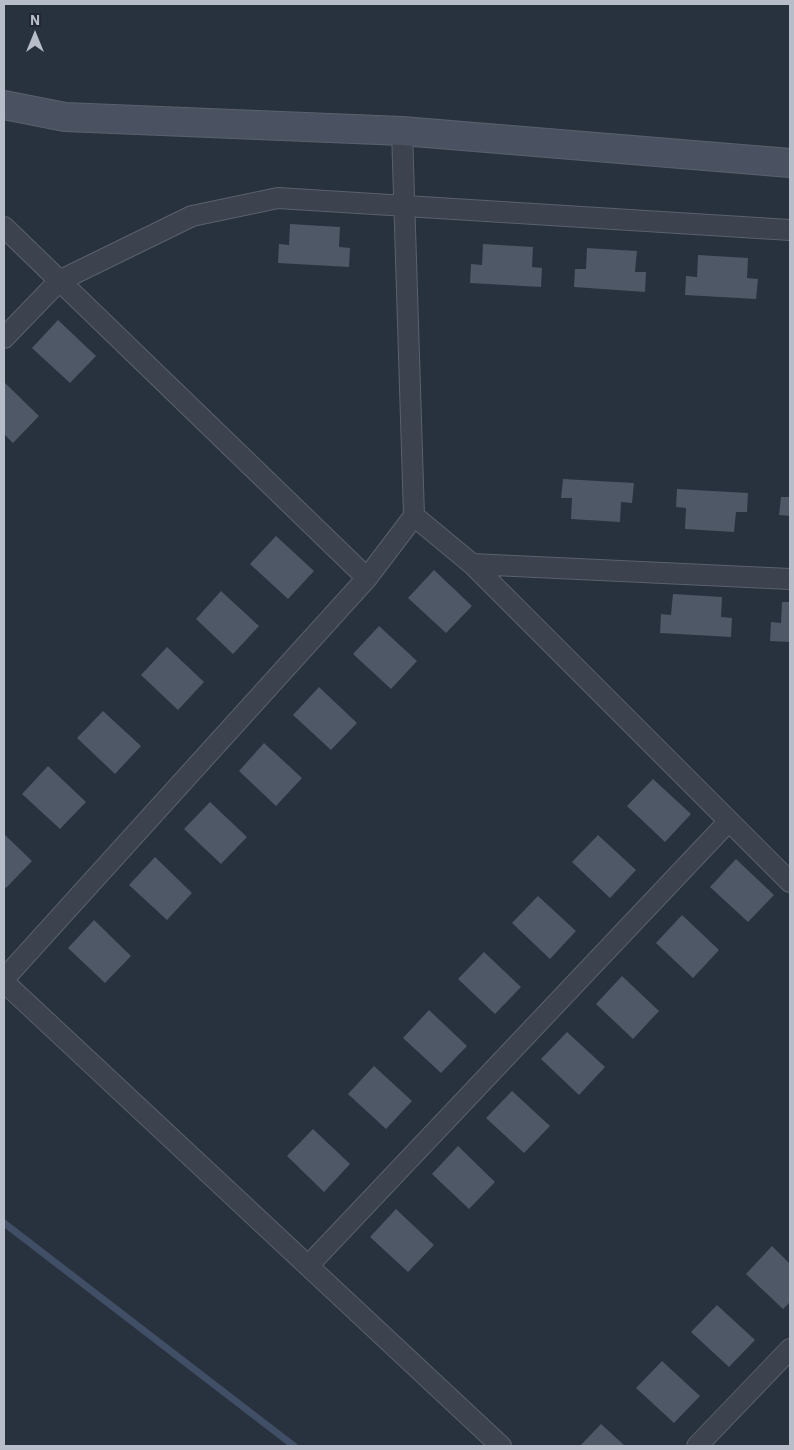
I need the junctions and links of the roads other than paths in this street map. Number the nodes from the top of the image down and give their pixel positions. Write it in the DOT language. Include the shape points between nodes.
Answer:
graph roads {
  1 [pos="4,105"];
  2 [pos="402,131"];
  3 [pos="790,163"];
  4 [pos="405,206"];
  5 [pos="4,226"];
  6 [pos="790,230"];
  7 [pos="59,282"];
  8 [pos="4,338"];
  9 [pos="414,516"];
  10 [pos="472,564"];
  11 [pos="367,578"];
  12 [pos="790,579"];
  13 [pos="729,822"];
  14 [pos="790,882"];
  15 [pos="4,981"];
  16 [pos="308,1266"];
  17 [pos="790,1349"];
  18 [pos="502,1446"];
  19 [pos="697,1446"];
  1 -- 2 [label="street" via="65,117"];
  2 -- 3 [label="street"];
  2 -- 4 [label="street"];
  4 -- 6 [label="street"];
  4 -- 7 [label="street" via="278,198 192,216"];
  4 -- 9 [label="street"];
  5 -- 7 [label="street"];
  7 -- 8 [label="street"];
  7 -- 11 [label="street"];
  9 -- 10 [label="street"];
  9 -- 11 [label="street"];
  10 -- 12 [label="street"];
  10 -- 13 [label="street"];
  11 -- 15 [label="street"];
  13 -- 14 [label="street"];
  13 -- 16 [label="street"];
  15 -- 16 [label="street"];
  16 -- 18 [label="street"];
  17 -- 19 [label="street"];
}
